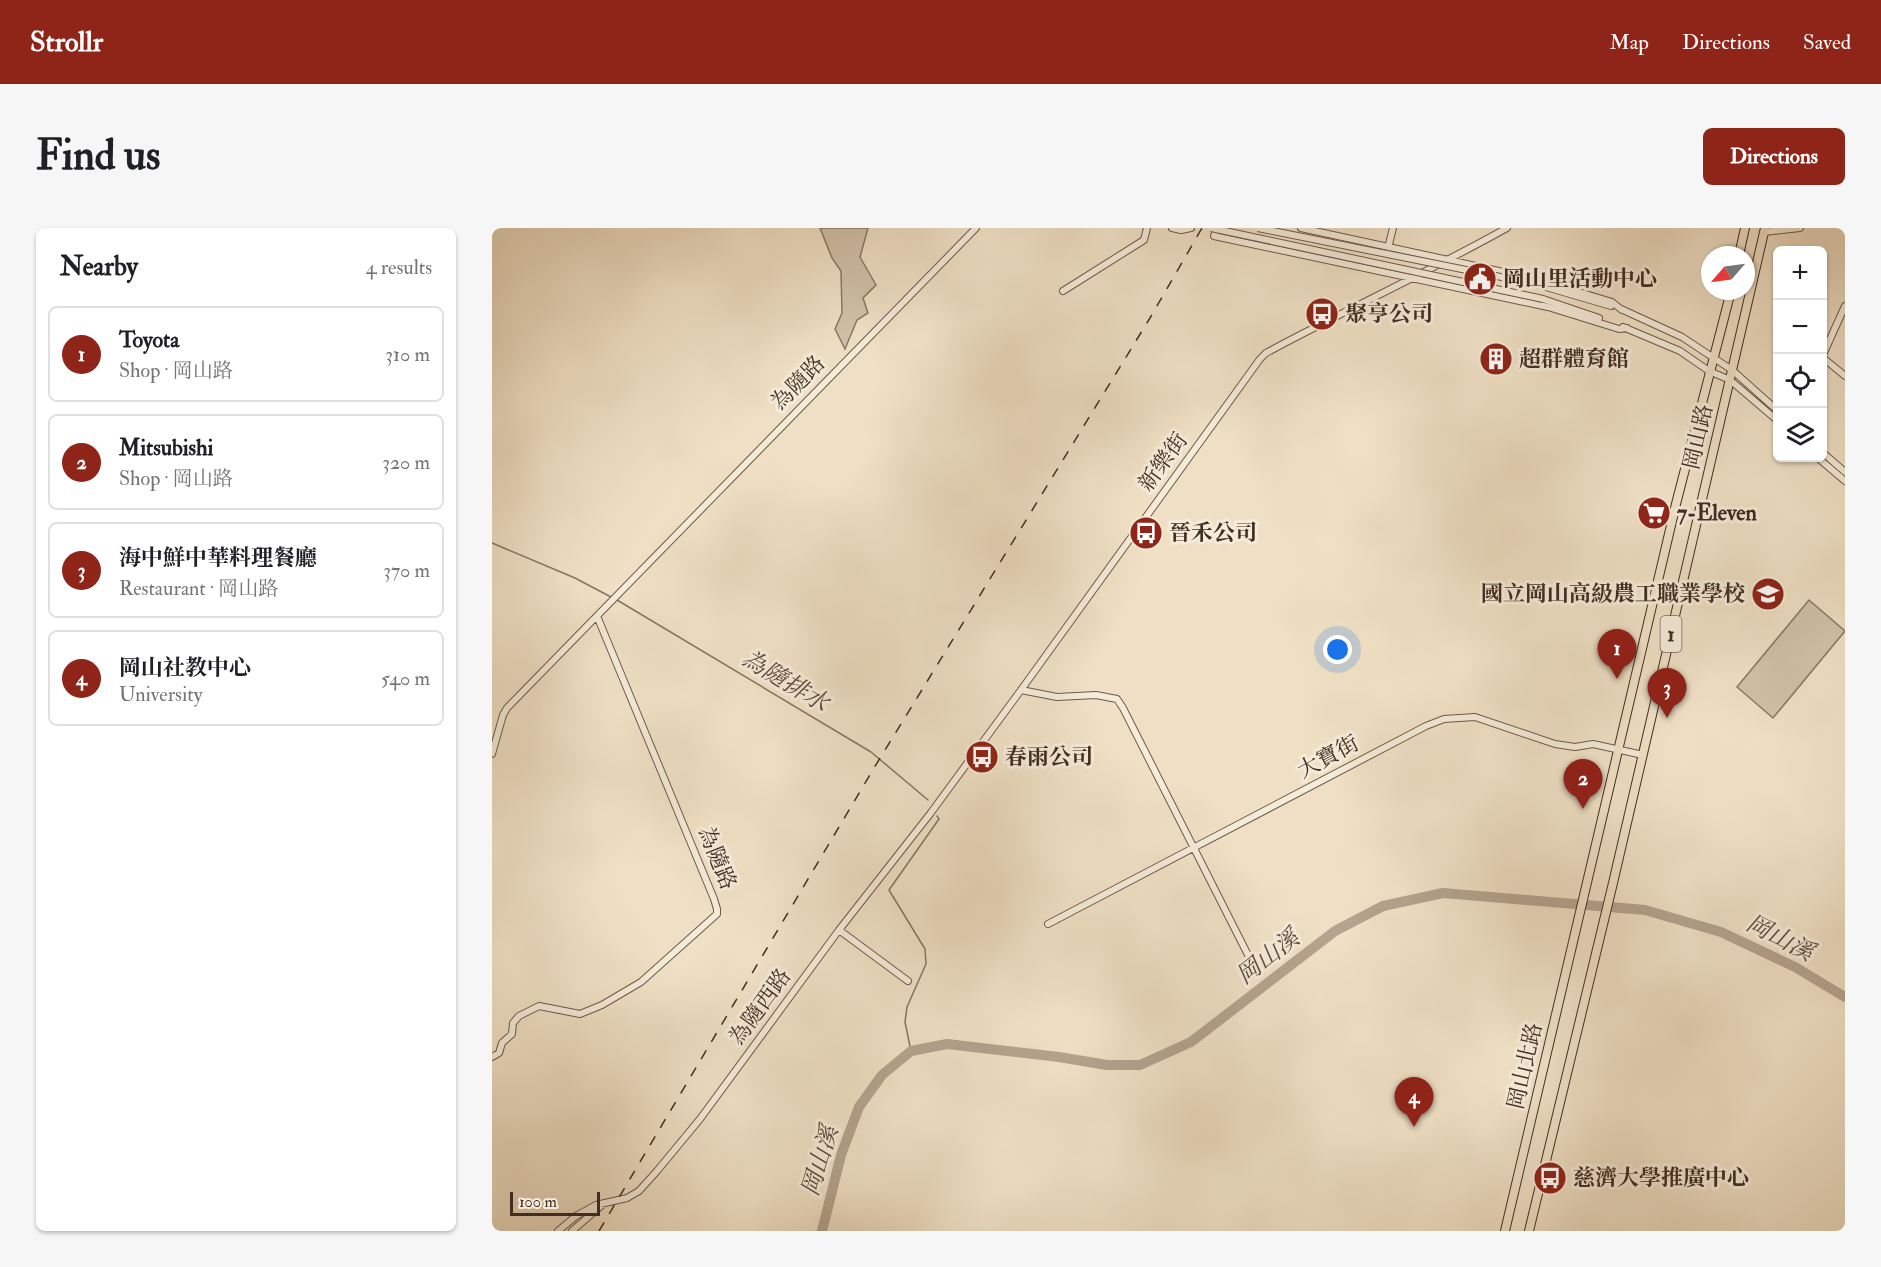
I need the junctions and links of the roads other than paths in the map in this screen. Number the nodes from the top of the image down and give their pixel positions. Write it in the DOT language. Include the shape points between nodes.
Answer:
graph roads {
  1 [pos="976,228"];
  2 [pos="1147,228"];
  3 [pos="1172,228"];
  4 [pos="1191,228"];
  5 [pos="1211,228"];
  6 [pos="1217,228"];
  7 [pos="1258,228"];
  8 [pos="1301,228"];
  9 [pos="1393,228"];
  10 [pos="1507,228"];
  11 [pos="1745,228"];
  12 [pos="1800,228"];
  13 [pos="1765,230"];
  14 [pos="1741,246"];
  15 [pos="1388,248"];
  16 [pos="1449,260"];
  17 [pos="1512,274"];
  18 [pos="1414,278"];
  19 [pos="1063,291"];
  20 [pos="1507,298"];
  21 [pos="1729,300"];
  22 [pos="1845,306"];
  23 [pos="1622,310"];
  24 [pos="1627,328"];
  25 [pos="1823,354"];
  26 [pos="1713,358"];
  27 [pos="1827,361"];
  28 [pos="1709,370"];
  29 [pos="1732,370"];
  30 [pos="1845,376"];
  31 [pos="1730,380"];
  32 [pos="1775,408"];
  33 [pos="1773,417"];
  34 [pos="1827,456"];
  35 [pos="1823,462"];
  36 [pos="1845,472"];
  37 [pos="1845,481"];
  38 [pos="597,616"];
  39 [pos="1021,690"];
  40 [pos="1618,749"];
  41 [pos="492,754"];
  42 [pos="1643,755"];
  43 [pos="930,814"];
  44 [pos="1195,848"];
  45 [pos="1580,909"];
  46 [pos="1048,924"];
  47 [pos="1602,925"];
  48 [pos="839,930"];
  49 [pos="1249,957"];
  50 [pos="908,981"];
  51 [pos="492,1057"];
  52 [pos="604,1202"];
  53 [pos="558,1231"];
  54 [pos="572,1231"];
  55 [pos="1505,1231"];
  56 [pos="1529,1231"];
  1 -- 38 [label="street, 為隨路"];
  2 -- 19 [label="street" via="1144,240"];
  3 -- 4 [label="street"];
  5 -- 24 [label="street, bridge" via="1543,299"];
  6 -- 18 [label="street" via="1214,236"];
  7 -- 23 [label="street, bridge" via="1536,284"];
  8 -- 15 [label="street"];
  9 -- 15 [label="street"];
  10 -- 16 [label="street, 新樂街"];
  11 -- 14 [label="main road"];
  12 -- 13 [label="street"];
  13 -- 29 [label="main road, 1"];
  15 -- 16 [label="street"];
  16 -- 17 [label="street"];
  16 -- 18 [label="street, 新樂街"];
  17 -- 20 [label="street"];
  17 -- 23 [label="street" via="1612,302"];
  18 -- 20 [label="street"];
  18 -- 39 [label="street, 新樂街" via="1260,359"];
  20 -- 24 [label="street"];
  21 -- 26 [label="main road, 1"];
  22 -- 25 [label="street"];
  23 -- 26 [label="street" via="1682,337"];
  24 -- 28 [label="street" via="1680,351"];
  26 -- 28 [label="main road, 1"];
  26 -- 29 [label="street"];
  27 -- 30 [label="street"];
  28 -- 31 [label="street"];
  28 -- 40 [label="main road, 岡山路 / 1"];
  29 -- 31 [label="main road, 1"];
  29 -- 32 [label="street"];
  31 -- 33 [label="street"];
  31 -- 42 [label="main road, 岡山路 / 1"];
  34 -- 36 [label="street"];
  35 -- 37 [label="street"];
  38 -- 41 [label="street, 為隨路" via="507,708"];
  38 -- 51 [label="street, 為隨路" via="717,914 641,982 602,1005 580,1014 539,1006 519,1016 513,1023 512,1034"];
  39 -- 43 [label="street, 新樂街"];
  39 -- 44 [label="street" via="1056,698 1096,695 1117,699"];
  40 -- 42 [label="street, 大寶街"];
  40 -- 44 [label="street, 大寶街" via="1593,744 1555,744 1475,717 1444,719"];
  40 -- 45 [label="main road, 岡山路 / 1"];
  42 -- 47 [label="main road, 岡山路 / 1"];
  43 -- 48 [label="street, 為隨西路"];
  44 -- 46 [label="street, 大寶街"];
  44 -- 49 [label="street"];
  45 -- 55 [label="main road, 岡山北路 / 1"];
  47 -- 56 [label="main road, 岡山北路 / 1"];
  48 -- 50 [label="street"];
  48 -- 52 [label="street, 為隨西路" via="657,1171 632,1195"];
  52 -- 53 [label="street, 為隨西路" via="576,1215"];
  52 -- 54 [label="street"];
}
